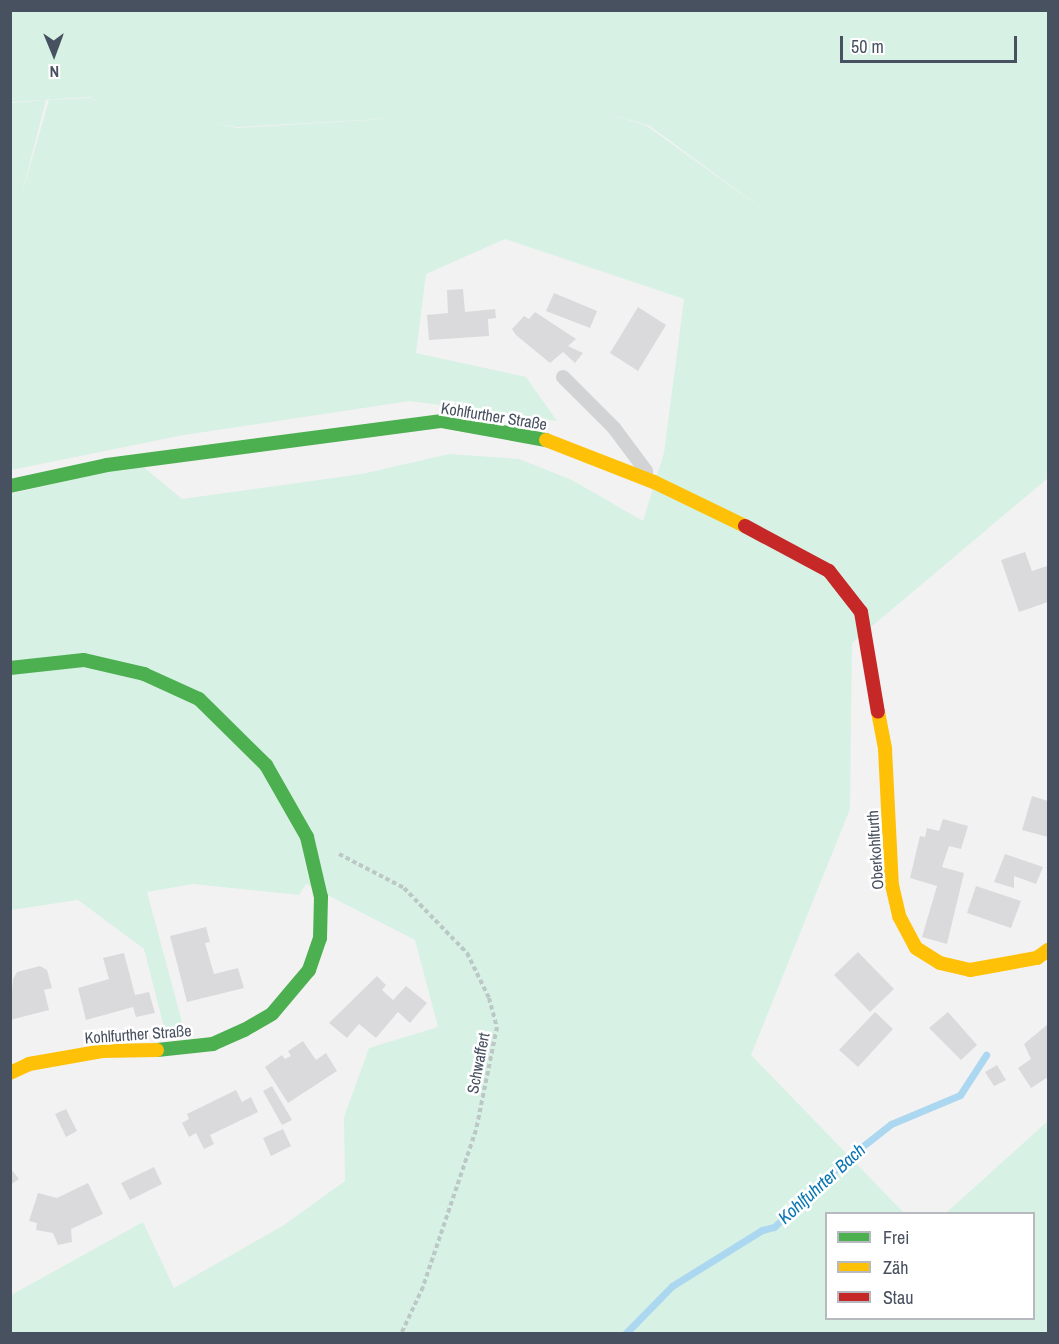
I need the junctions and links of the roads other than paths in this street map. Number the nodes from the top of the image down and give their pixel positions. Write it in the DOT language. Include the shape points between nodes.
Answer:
graph roads {
  1 [pos="563,377"];
  2 [pos="654,482"];
  3 [pos="10,486"];
  4 [pos="10,668"];
  5 [pos="885,749"];
  6 [pos="1048,950"];
  7 [pos="10,1073"];
  1 -- 2 [label="lane" via="614,428"];
  2 -- 3 [label="street, Kohlfurther Straße" via="537,436 442,422 107,465"];
  2 -- 5 [label="street, Kohlfurther Straße" via="761,533 829,571 861,612"];
  4 -- 7 [label="street, Kohlfurther Straße" via="84,660 144,674 200,699 266,765 307,837 321,897 320,938 309,970 272,1014 244,1030 213,1044 177,1050 102,1051 29,1064"];
  5 -- 6 [label="street, Oberkohlfurth" via="892,885 899,916 916,948 940,963 970,970 1037,958"];
}
